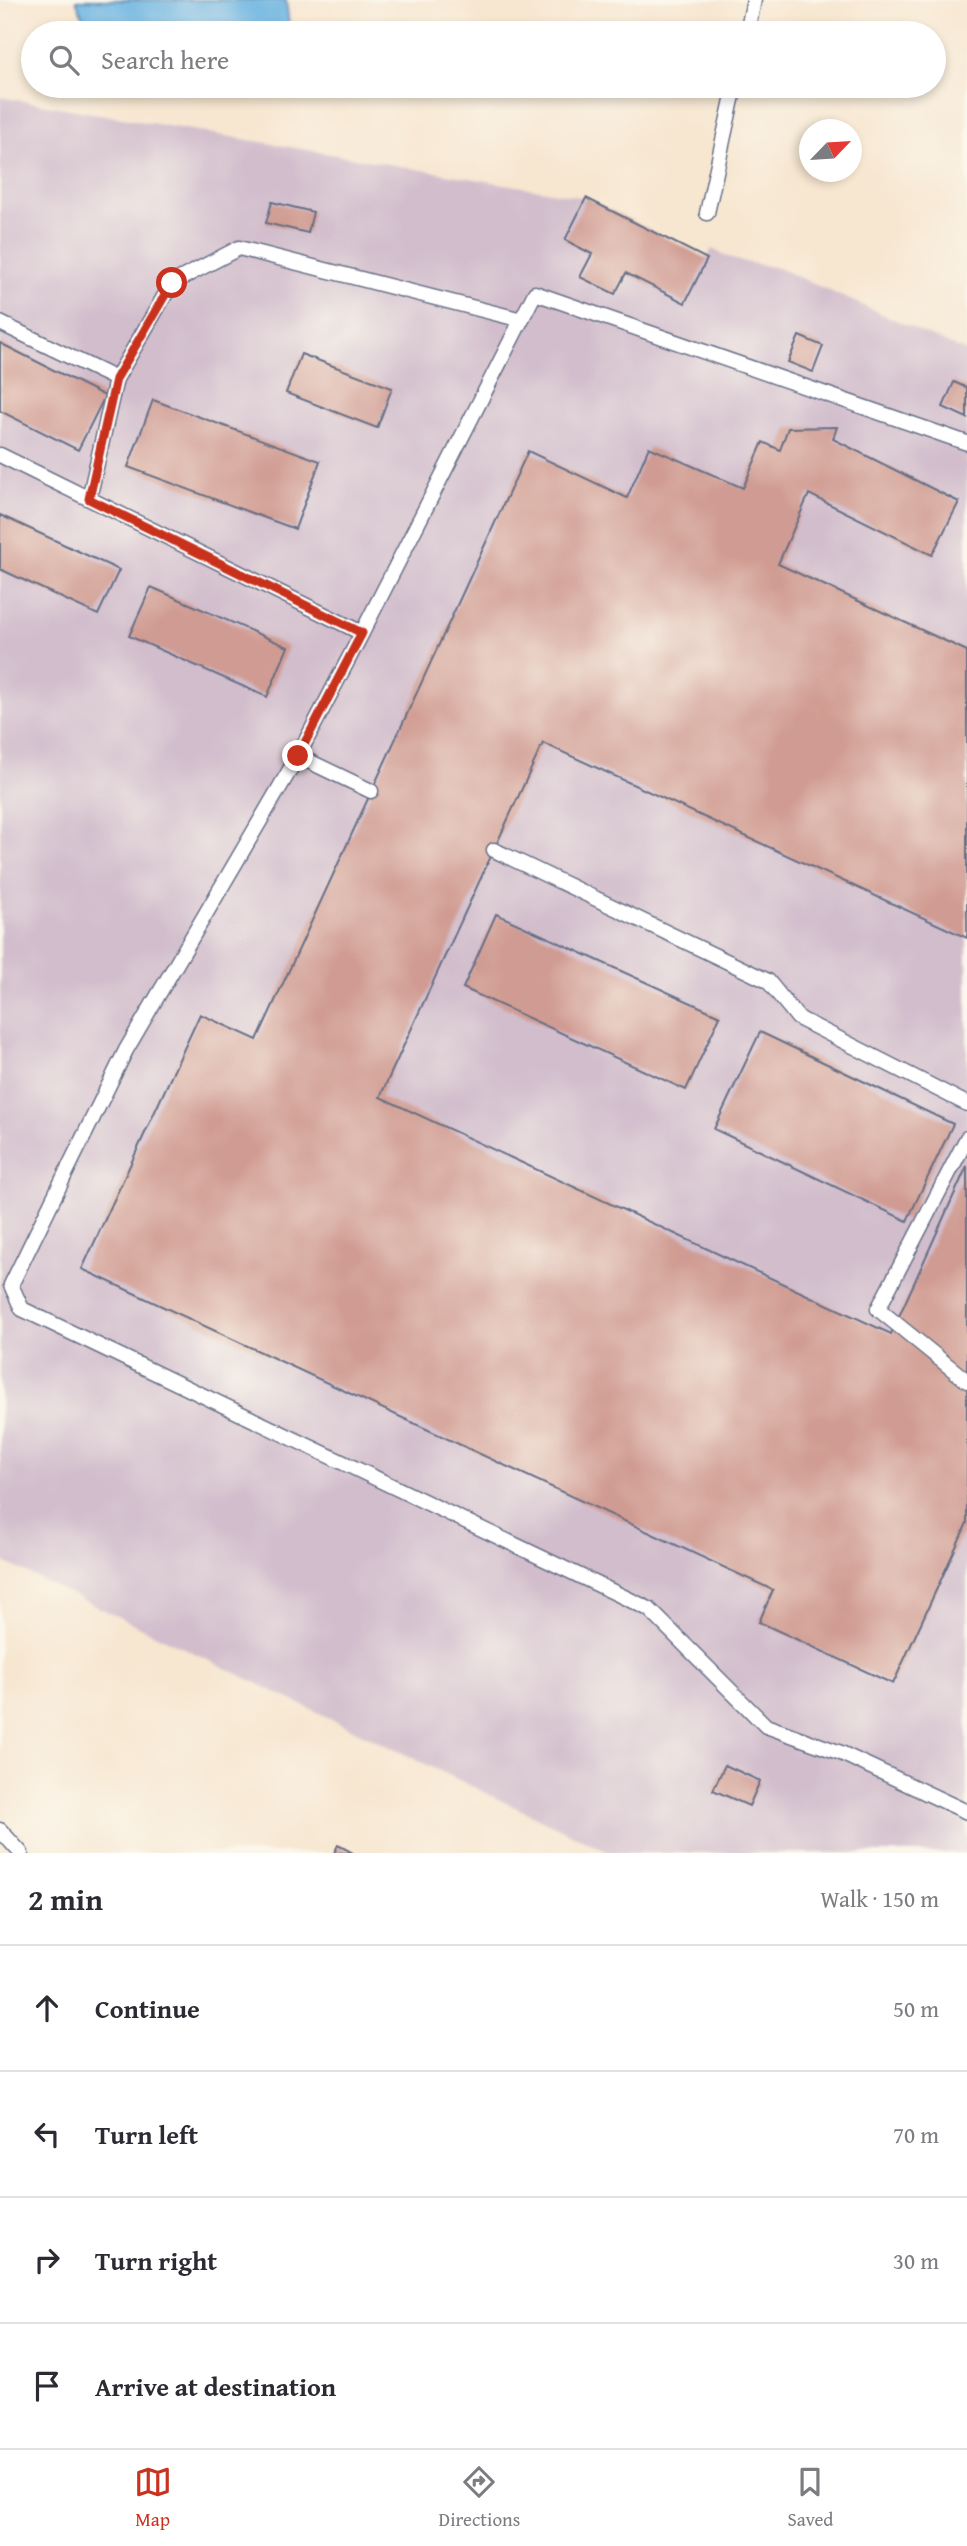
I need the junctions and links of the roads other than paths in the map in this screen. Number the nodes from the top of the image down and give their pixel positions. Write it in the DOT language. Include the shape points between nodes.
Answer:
graph roads {
  1 [pos="754,0"];
  2 [pos="750,21"];
  3 [pos="732,98"];
  4 [pos="707,213"];
  5 [pos="522,320"];
  6 [pos="0,323"];
  7 [pos="116,379"];
  8 [pos="967,443"];
  9 [pos="0,455"];
  10 [pos="89,499"];
  11 [pos="362,633"];
  12 [pos="298,756"];
  13 [pos="371,792"];
  14 [pos="494,850"];
  15 [pos="967,1104"];
  16 [pos="967,1138"];
  17 [pos="967,1381"];
  18 [pos="967,1812"];
  19 [pos="0,1830"];
  20 [pos="21,1853"];
  1 -- 2 [label="lane"];
  3 -- 4 [label="lane"];
  5 -- 7 [label="lane" via="239,248 172,283"];
  5 -- 8 [label="lane" via="535,293"];
  5 -- 11 [label="lane"];
  6 -- 7 [label="lane"];
  7 -- 10 [label="lane"];
  9 -- 10 [label="lane"];
  10 -- 11 [label="lane"];
  11 -- 12 [label="lane"];
  12 -- 13 [label="lane"];
  12 -- 18 [label="lane" via="126,1050 12,1285 22,1310 649,1609 765,1726 841,1753"];
  14 -- 15 [label="lane" via="768,981 798,1018"];
  16 -- 17 [label="lane" via="878,1309"];
  19 -- 20 [label="lane"];
}
